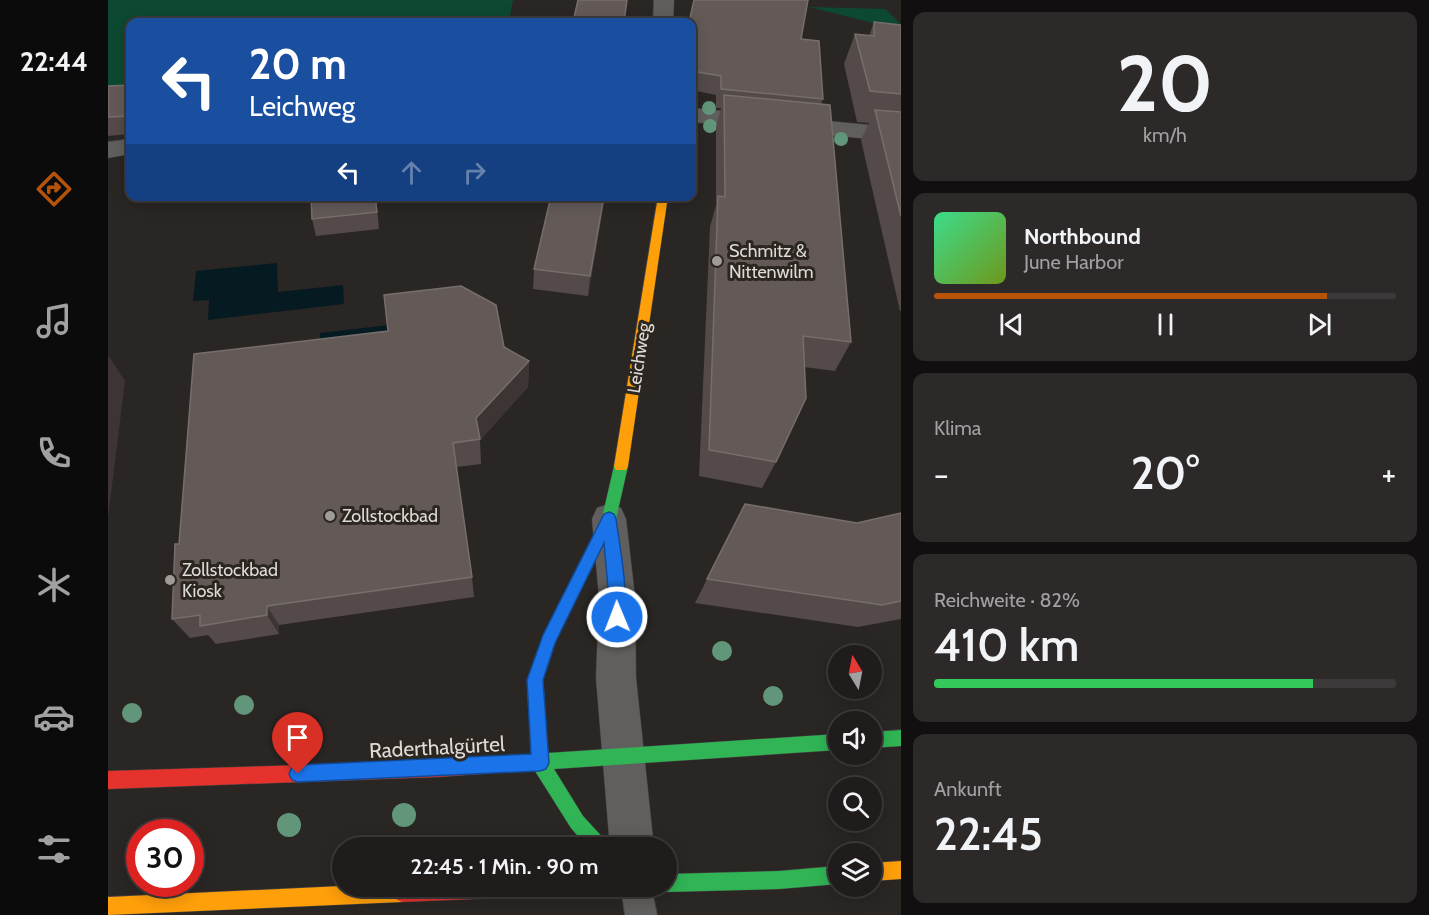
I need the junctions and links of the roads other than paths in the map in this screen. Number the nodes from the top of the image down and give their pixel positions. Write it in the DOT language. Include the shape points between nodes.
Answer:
graph roads {
  1 [pos="664,0"];
  2 [pos="663,18"];
  3 [pos="696,115"];
  4 [pos="901,135"];
  5 [pos="126,148"];
  6 [pos="108,150"];
  7 [pos="662,201"];
  8 [pos="609,519"];
  9 [pos="901,738"];
  10 [pos="882,739"];
  11 [pos="828,743"];
  12 [pos="623,756"];
  13 [pos="540,763"];
  14 [pos="108,780"];
  15 [pos="591,837"];
  16 [pos="631,837"];
  17 [pos="901,870"];
  18 [pos="882,871"];
  19 [pos="828,876"];
  20 [pos="677,884"];
  21 [pos="332,896"];
  22 [pos="638,897"];
  23 [pos="108,906"];
  24 [pos="641,915"];
  1 -- 2 [label="street"];
  3 -- 4 [label="street"];
  5 -- 6 [label="street"];
  7 -- 8 [label="main road, Leichweg" via="624,454"];
  8 -- 12 [label="street, Leichweg" via="617,597 615,678"];
  8 -- 13 [label="main road, Leichweg" via="548,641 535,680"];
  9 -- 10 [label="main road"];
  11 -- 12 [label="main road, Raderthalgürtel"];
  12 -- 13 [label="main road, Raderthalgürtel"];
  12 -- 16 [label="street, Leichweg"];
  13 -- 14 [label="main road, Raderthalgürtel"];
  13 -- 15 [label="main road, Leichweg"];
  17 -- 18 [label="main road"];
  19 -- 20 [label="main road"];
  21 -- 23 [label="main road"];
  22 -- 24 [label="lane"];
}
